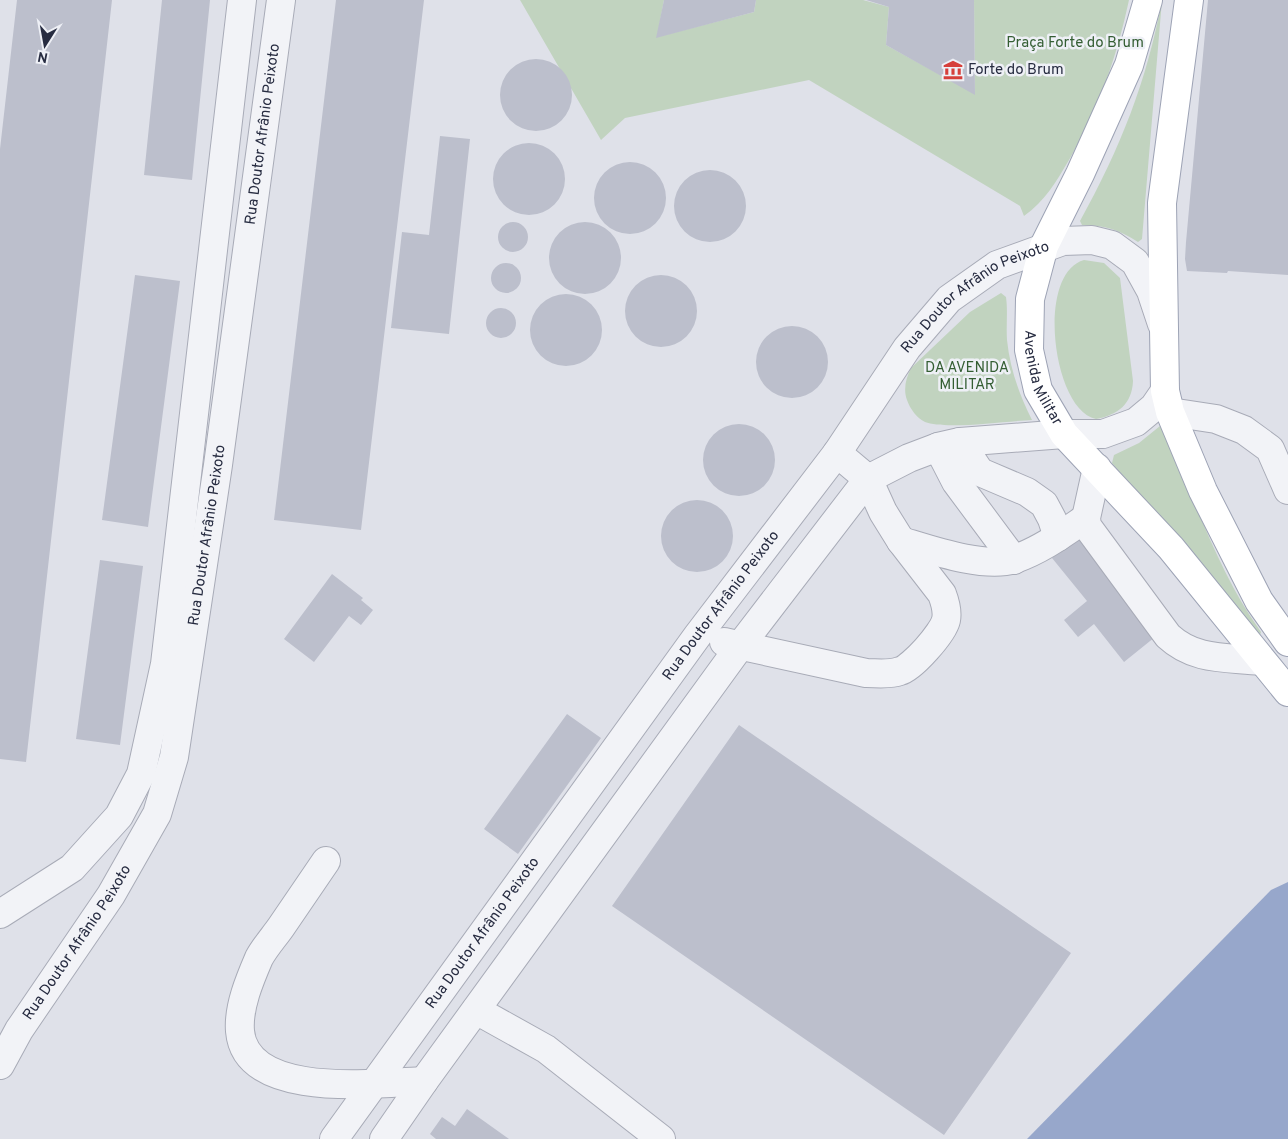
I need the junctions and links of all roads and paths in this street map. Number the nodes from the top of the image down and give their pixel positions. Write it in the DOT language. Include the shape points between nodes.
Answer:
graph roads {
  1 [pos="242,0"];
  2 [pos="281,0"];
  3 [pos="1148,0"];
  4 [pos="1189,0"];
  5 [pos="1044,246"];
  6 [pos="1162,324"];
  7 [pos="1168,402"];
  8 [pos="1064,434"];
  9 [pos="949,445"];
  10 [pos="836,453"];
  11 [pos="1096,468"];
  12 [pos="968,477"];
  13 [pos="868,479"];
  14 [pos="1288,490"];
  15 [pos="1086,518"];
  16 [pos="1058,537"];
  17 [pos="901,541"];
  18 [pos="1014,560"];
  19 [pos="698,634"];
  20 [pos="1288,642"];
  21 [pos="740,646"];
  22 [pos="1261,661"];
  23 [pos="1288,692"];
  24 [pos="326,861"];
  25 [pos="0,914"];
  26 [pos="476,1010"];
  27 [pos="10,1037"];
  28 [pos="0,1064"];
  29 [pos="424,1080"];
  30 [pos="372,1084"];
  31 [pos="334,1139"];
  32 [pos="384,1139"];
  33 [pos="661,1139"];
  1 -- 25 [label="street, Rua Doutor Afrânio Peixoto" via="165,664 141,774 120,816 72,868"];
  2 -- 27 [label="street, Rua Doutor Afrânio Peixoto" via="218,465 174,757 157,814 111,894"];
  3 -- 5 [label="main road, Avenida Militar" via="1130,65"];
  4 -- 6 [label="main road" via="1162,203"];
  5 -- 6 [label="street, Rua Doutor Afrânio Peixoto" via="1063,240 1092,240 1112,245 1135,262 1151,291"];
  5 -- 8 [label="main road, Avenida Militar" via="1030,299 1029,350 1038,390"];
  5 -- 10 [label="street, Rua Doutor Afrânio Peixoto" via="997,264 950,299 907,348"];
  6 -- 7 [label="main road"];
  7 -- 8 [label="street" via="1154,407 1136,422 1103,434"];
  7 -- 14 [label="street" via="1244,430 1270,449"];
  7 -- 20 [label="main road" via="1207,499 1259,601"];
  8 -- 9 [label="street"];
  8 -- 11 [label="main road, Avenida Militar"];
  9 -- 12 [label="street"];
  9 -- 13 [label="street" via="887,467"];
  10 -- 13 [label="street"];
  10 -- 19 [label="street, Rua Doutor Afrânio Peixoto"];
  11 -- 15 [label="street"];
  11 -- 22 [label="main road, Avenida Militar" via="1170,548"];
  12 -- 16 [label="street" via="1027,492 1044,504"];
  12 -- 18 [label="street"];
  13 -- 17 [label="street"];
  13 -- 21 [label="street"];
  15 -- 16 [label="street"];
  15 -- 22 [label="street" via="1095,539 1168,636 1180,647 1201,655"];
  16 -- 18 [label="street"];
  17 -- 18 [label="street" via="947,555"];
  17 -- 21 [label="street" via="942,594 946,604 946,621 940,632 902,671 866,673"];
  19 -- 21 [label="street"];
  19 -- 30 [label="street, Rua Doutor Afrânio Peixoto" via="562,826"];
  21 -- 26 [label="street"];
  22 -- 23 [label="main road, Avenida Militar"];
  24 -- 30 [label="street" via="260,957 241,1006 240,1031 245,1049 263,1067 285,1077 345,1086"];
  26 -- 29 [label="street"];
  26 -- 33 [label="street" via="546,1048"];
  27 -- 28 [label="street, Rua Doutor Afrânio Peixoto"];
  29 -- 30 [label="street"];
  29 -- 32 [label="street"];
  30 -- 31 [label="street, Rua Doutor Afrânio Peixoto"];
}
